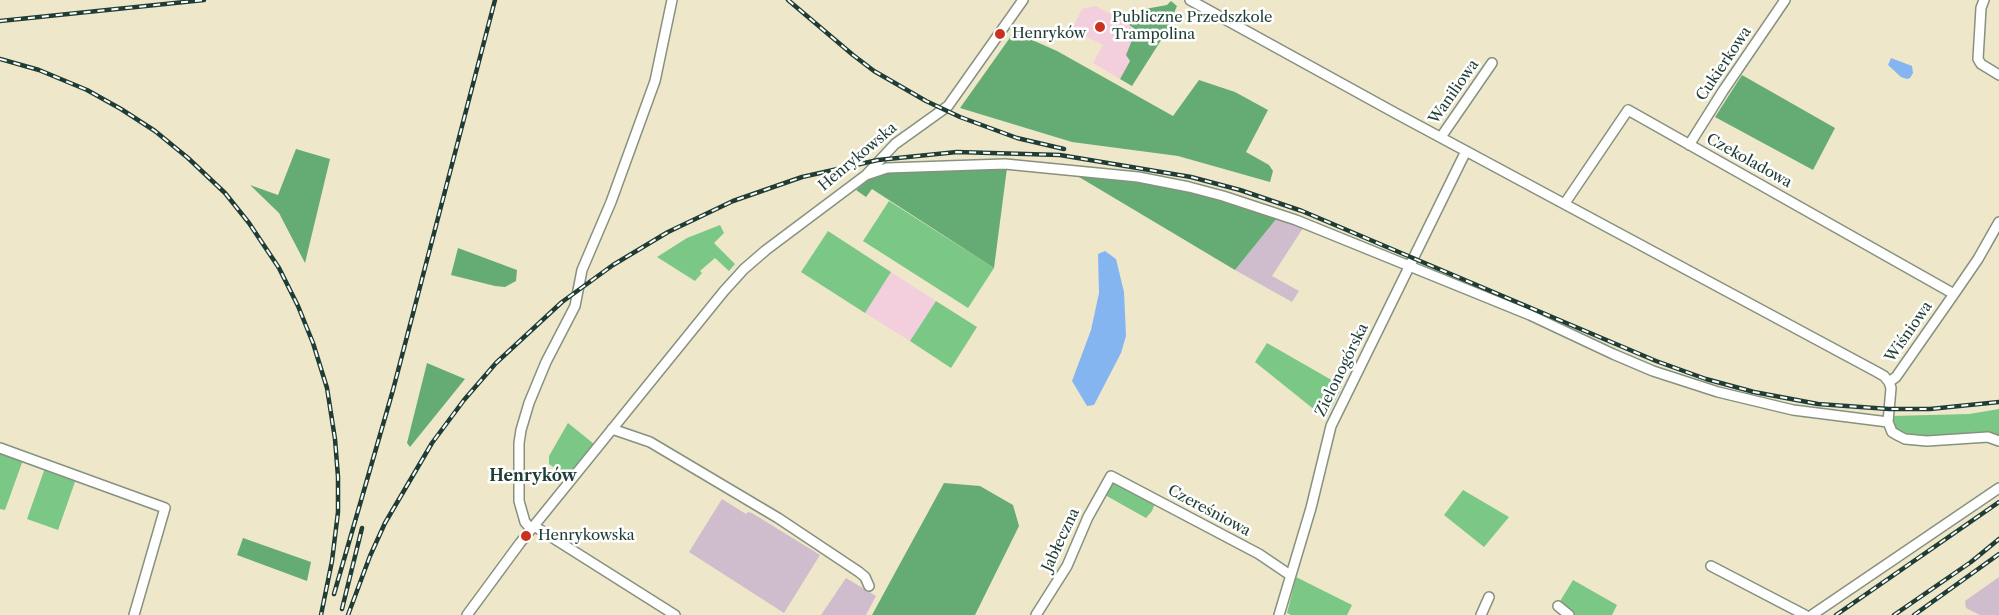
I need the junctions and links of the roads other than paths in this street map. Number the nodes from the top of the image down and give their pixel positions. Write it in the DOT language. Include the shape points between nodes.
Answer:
graph roads {
  1 [pos="672,0"];
  2 [pos="1023,0"];
  3 [pos="1190,0"];
  4 [pos="1785,0"];
  5 [pos="1984,0"];
  6 [pos="1492,63"];
  7 [pos="1999,75"];
  8 [pos="1441,137"];
  9 [pos="1689,145"];
  10 [pos="1466,151"];
  11 [pos="866,175"];
  12 [pos="1565,203"];
  13 [pos="1999,222"];
  14 [pos="1410,267"];
  15 [pos="1954,294"];
  16 [pos="1889,382"];
  17 [pos="1888,422"];
  18 [pos="612,429"];
  19 [pos="1999,441"];
  20 [pos="0,448"];
  21 [pos="1112,476"];
  22 [pos="1999,488"];
  23 [pos="533,528"];
  24 [pos="1712,566"];
  25 [pos="1290,575"];
  26 [pos="869,586"];
  27 [pos="1489,597"];
  28 [pos="1558,606"];
  29 [pos="134,615"];
  30 [pos="467,615"];
  31 [pos="675,615"];
  32 [pos="1036,615"];
  33 [pos="1280,615"];
  34 [pos="1481,615"];
  35 [pos="1569,615"];
  36 [pos="1805,615"];
  37 [pos="1812,615"];
  1 -- 23 [label="street" via="655,81 582,270 575,306 546,362 521,430 519,501 525,522"];
  2 -- 11 [label="street, Henrykowska" via="957,96 937,116 886,151"];
  3 -- 8 [label="street"];
  4 -- 9 [label="street, Cukierkowa"];
  5 -- 7 [label="street" via="1978,59"];
  6 -- 8 [label="street, Waniliowa"];
  8 -- 10 [label="street"];
  9 -- 12 [label="street, Czekoladowa" via="1628,110"];
  9 -- 15 [label="street, Czekoladowa"];
  10 -- 12 [label="street"];
  10 -- 14 [label="street, Zielonogórska"];
  11 -- 14 [label="street" via="887,168 1005,164 1138,177 1190,187 1296,220"];
  11 -- 18 [label="street, Henrykowska" via="744,269"];
  12 -- 16 [label="street"];
  13 -- 15 [label="street, Wiśniowa"];
  14 -- 17 [label="street" via="1530,315 1623,358 1718,392 1793,410"];
  14 -- 25 [label="street, Zielonogórska" via="1331,426"];
  15 -- 16 [label="street, Wiśniowa"];
  16 -- 17 [label="street, Wiśniowa"];
  17 -- 19 [label="street" via="1892,432 1905,440 1988,437"];
  18 -- 23 [label="street, Henrykowska"];
  18 -- 26 [label="street" via="650,442 778,518 859,572"];
  20 -- 29 [label="street" via="165,508"];
  21 -- 25 [label="street, Czereśniowa" via="1259,554"];
  21 -- 32 [label="street, Jabłeczna" via="1088,517 1067,566"];
  22 -- 37 [label="street"];
  23 -- 30 [label="street, Henrykowska"];
  23 -- 31 [label="street"];
  24 -- 36 [label="street"];
  25 -- 33 [label="street, Zielonogórska"];
  27 -- 34 [label="street"];
  28 -- 35 [label="street"];
}
